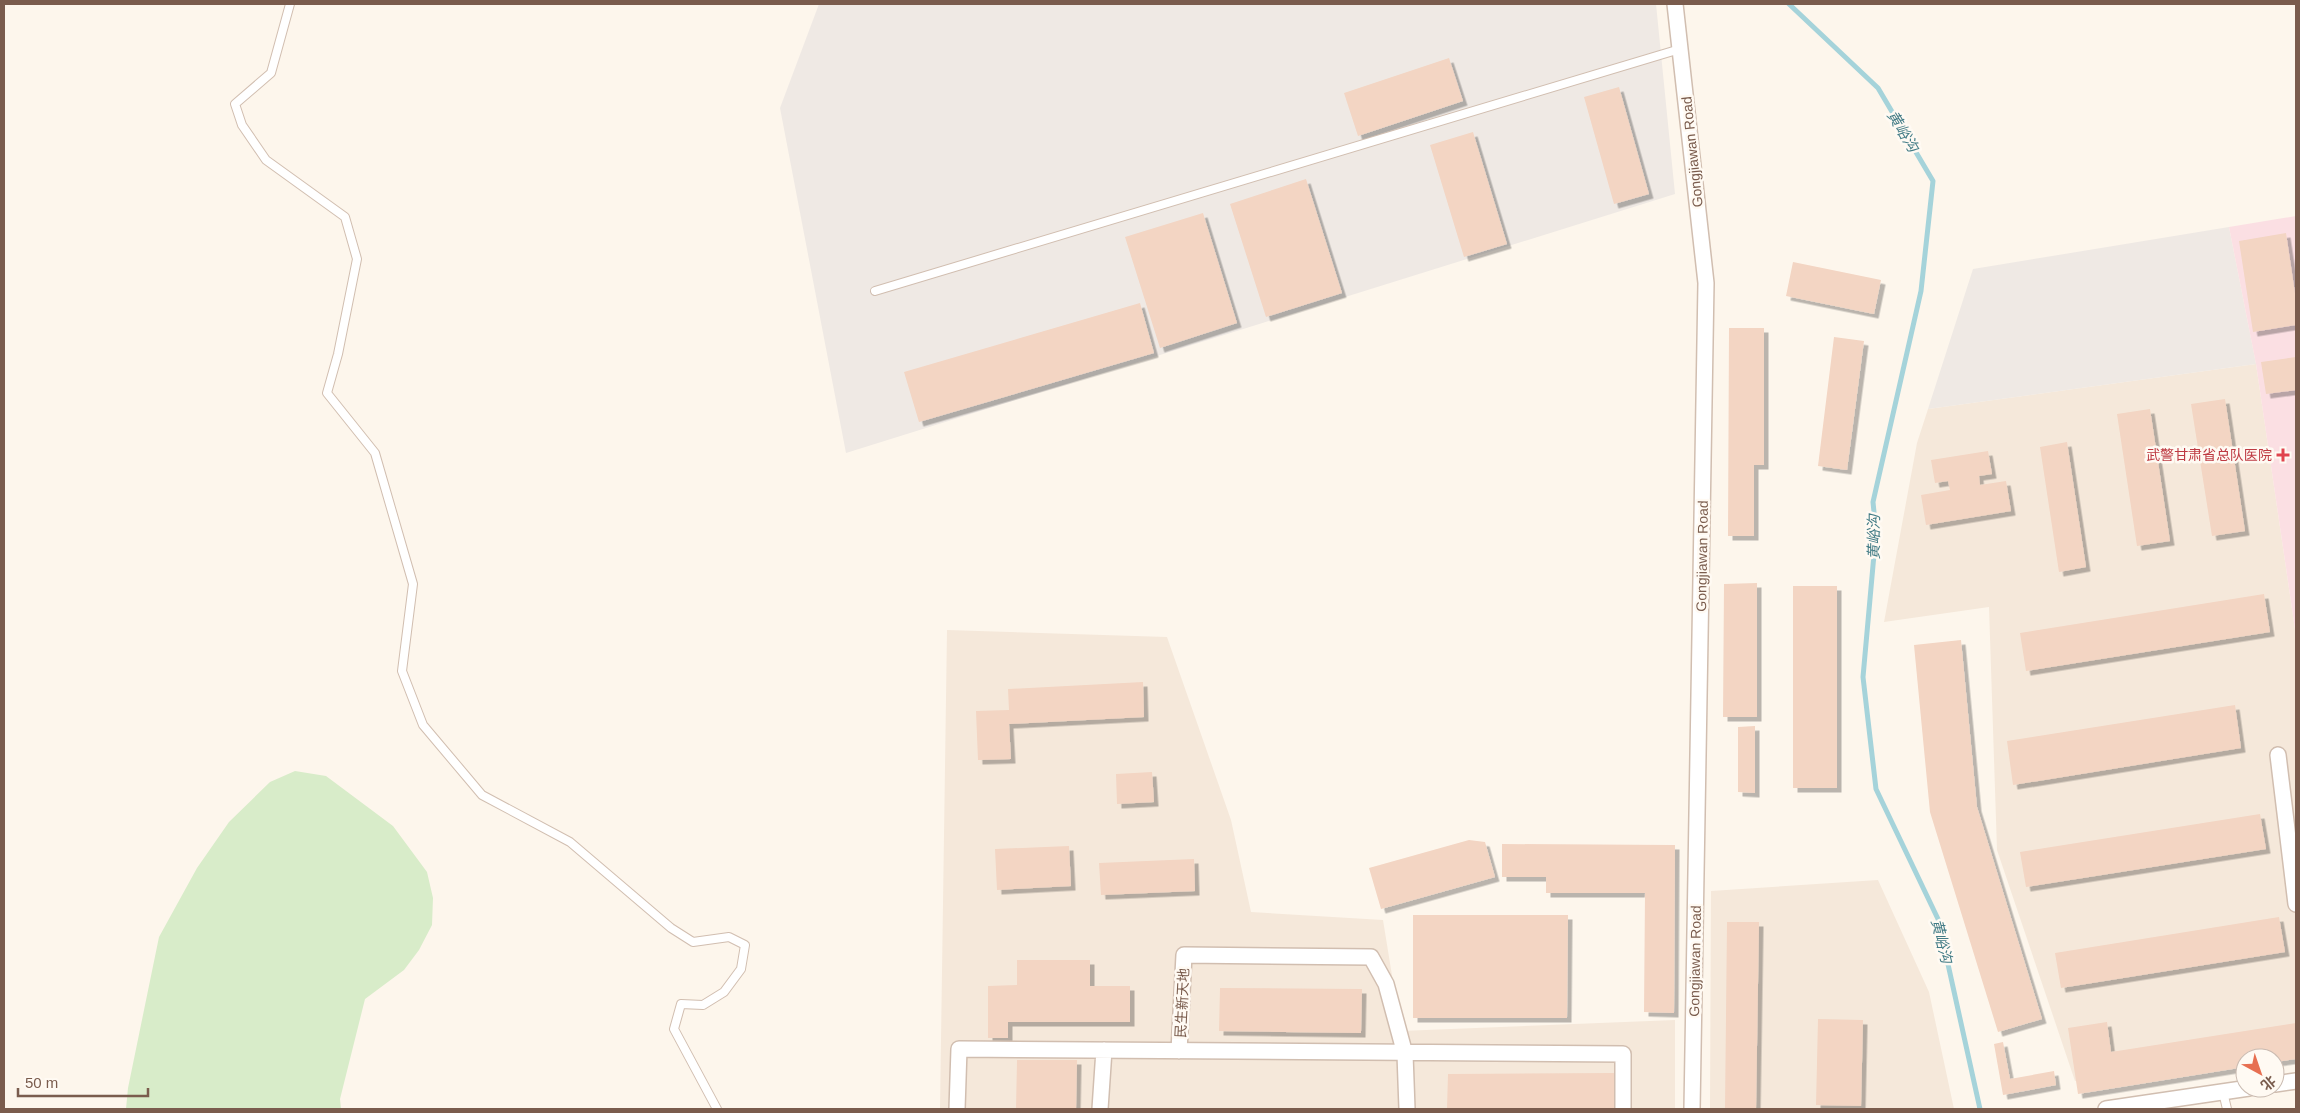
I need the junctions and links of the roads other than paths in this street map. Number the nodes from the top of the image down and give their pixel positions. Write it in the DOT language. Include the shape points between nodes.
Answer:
graph roads {
  1 [pos="290,4"];
  2 [pos="1675,4"];
  3 [pos="1680,49"];
  4 [pos="875,291"];
  5 [pos="2278,755"];
  6 [pos="2296,904"];
  7 [pos="1104,1050"];
  8 [pos="1179,1051"];
  9 [pos="1405,1054"];
  10 [pos="2235,1090"];
  11 [pos="2223,1092"];
  12 [pos="717,1109"];
  13 [pos="957,1109"];
  14 [pos="1100,1109"];
  15 [pos="1407,1109"];
  16 [pos="1623,1109"];
  17 [pos="1692,1109"];
  18 [pos="2110,1109"];
  19 [pos="2227,1109"];
  1 -- 12 [label="lane" via="271,73 235,104 242,125 266,160 345,217 357,259 338,354 326,393 375,452 413,584 402,671 422,726 482,795 570,842 671,928 693,942 728,937 745,945 741,969 724,992 703,1004 681,1004 674,1029"];
  2 -- 3 [label="street, Gongjiawan Road"];
  3 -- 4 [label="lane"];
  3 -- 17 [label="street, Gongjiawan Road" via="1706,283"];
  5 -- 6 [label="street"];
  7 -- 8 [label="street"];
  7 -- 13 [label="street" via="959,1048"];
  7 -- 14 [label="street"];
  8 -- 9 [label="street"];
  8 -- 9 [label="street, 民生新天地" via="1184,955 1371,958 1386,984"];
  9 -- 15 [label="street"];
  9 -- 16 [label="street" via="1622,1054"];
  10 -- 11 [label="street"];
  11 -- 18 [label="street"];
  11 -- 19 [label="lane"];
}
